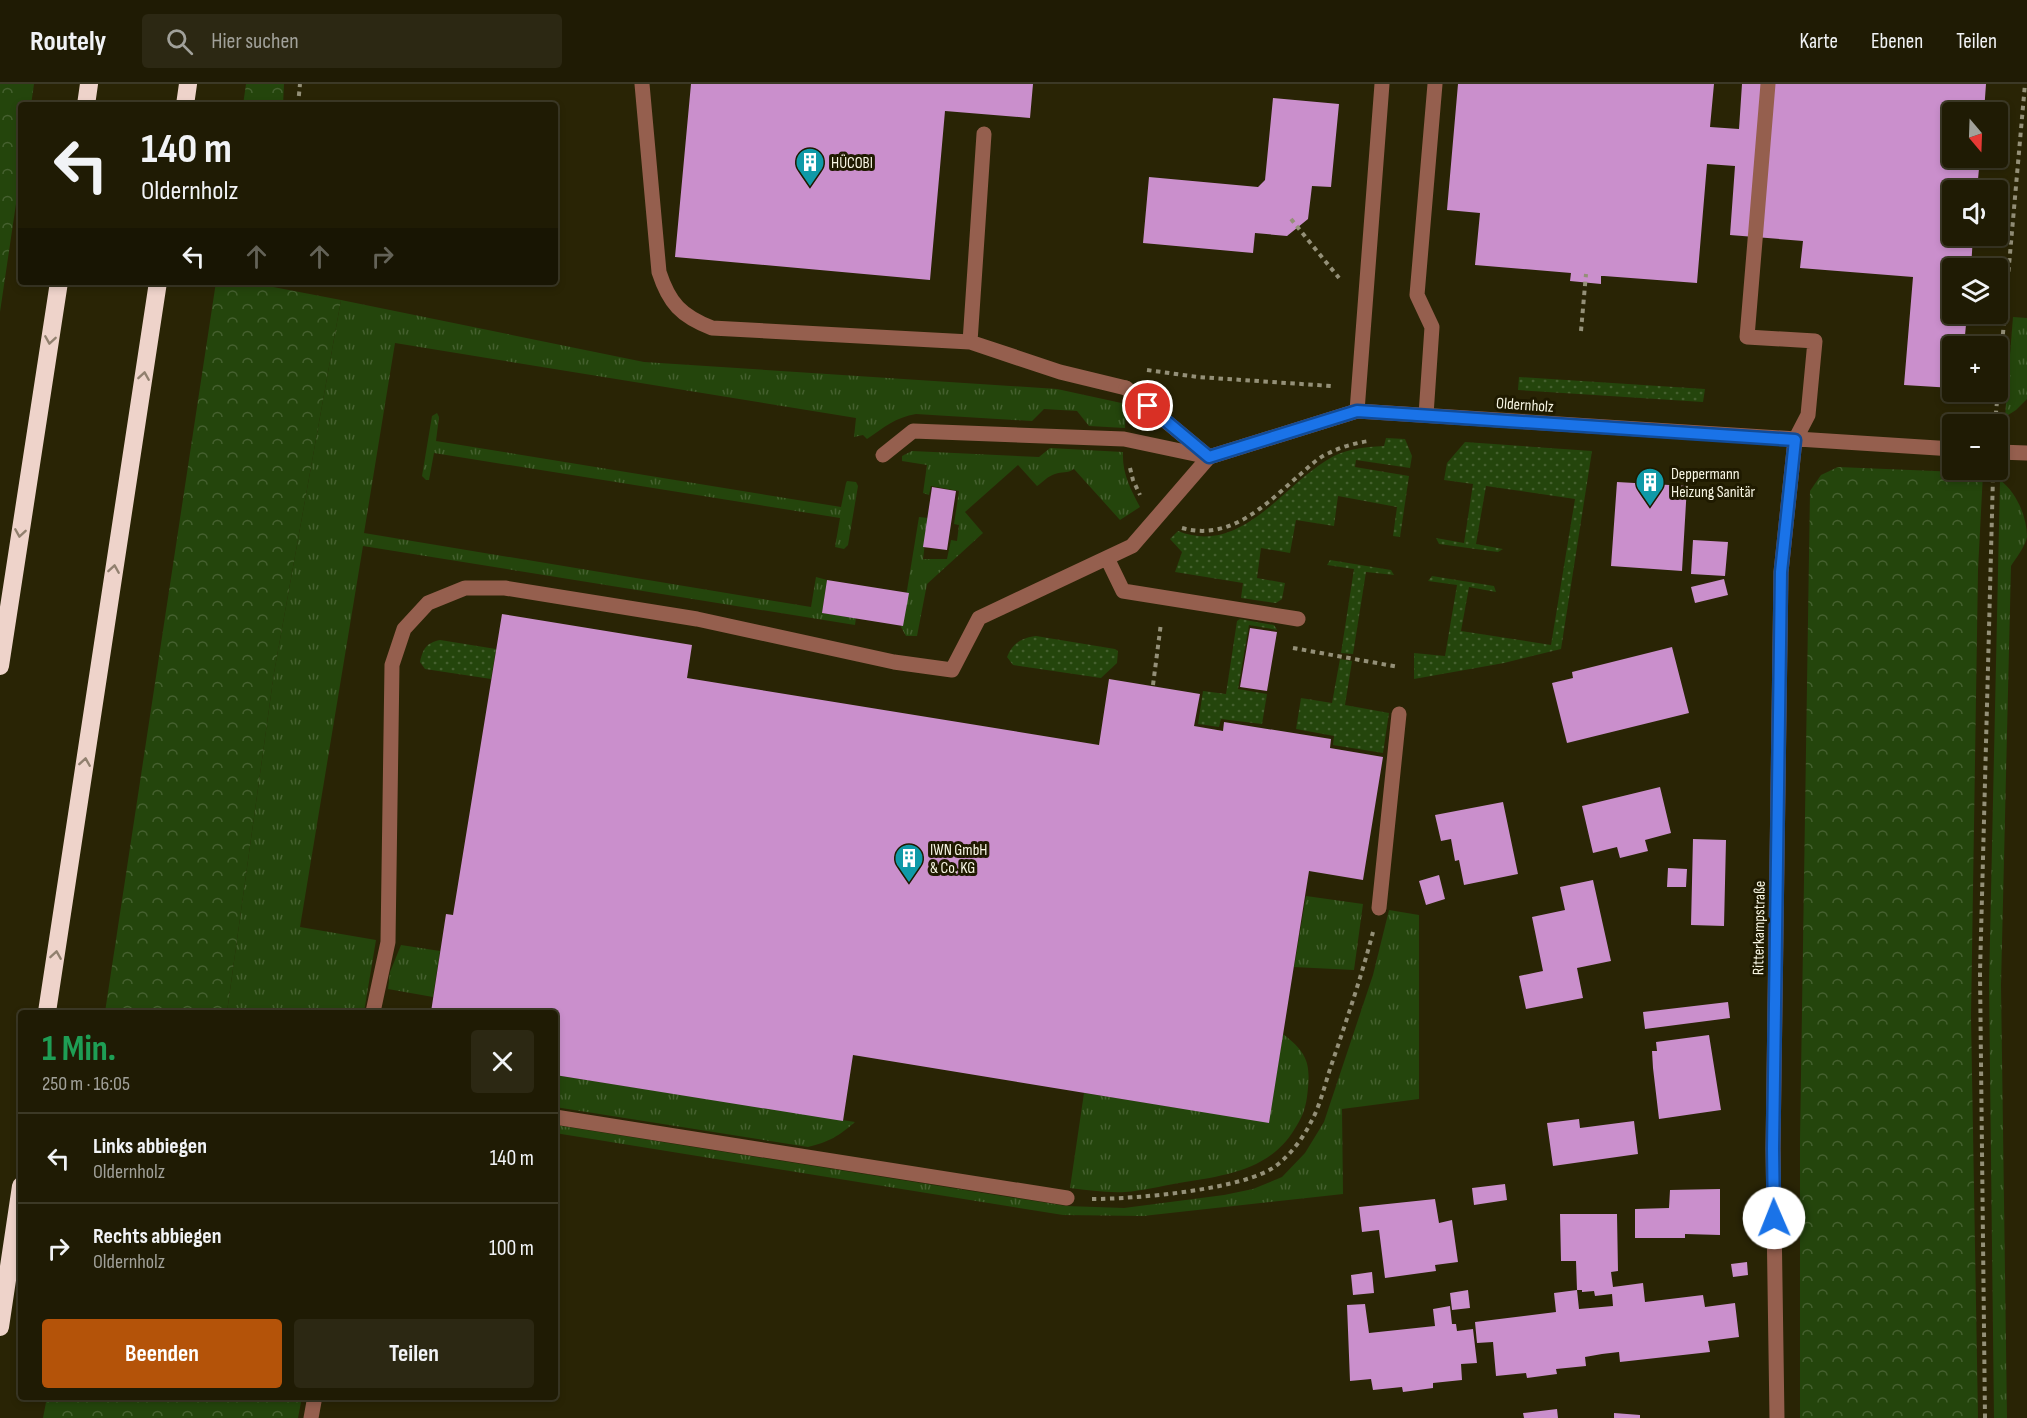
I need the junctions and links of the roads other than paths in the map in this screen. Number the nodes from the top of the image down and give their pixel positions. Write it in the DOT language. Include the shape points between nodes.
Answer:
graph roads {
  1 [pos="89,84"];
  2 [pos="188,84"];
  3 [pos="642,84"];
  4 [pos="1382,84"];
  5 [pos="1435,84"];
  6 [pos="1768,84"];
  7 [pos="86,102"];
  8 [pos="185,102"];
  9 [pos="984,134"];
  10 [pos="59,285"];
  11 [pos="158,285"];
  12 [pos="970,342"];
  13 [pos="1357,411"];
  14 [pos="1426,415"];
  15 [pos="1795,440"];
  16 [pos="1942,448"];
  17 [pos="2008,452"];
  18 [pos="2027,453"];
  19 [pos="883,454"];
  20 [pos="1209,457"];
  21 [pos="1107,558"];
  22 [pos="1298,620"];
  23 [pos="0,666"];
  24 [pos="1399,714"];
  25 [pos="1379,908"];
  26 [pos="47,1010"];
  27 [pos="373,1010"];
  28 [pos="558,1117"];
  29 [pos="1067,1198"];
  30 [pos="18,1206"];
  31 [pos="0,1327"];
  32 [pos="314,1400"];
  33 [pos="311,1418"];
  34 [pos="1777,1418"];
  1 -- 7 [label="highway"];
  2 -- 8 [label="highway"];
  3 -- 12 [label="street" via="659,272 676,308 693,321 712,328"];
  4 -- 13 [label="street"];
  5 -- 14 [label="street" via="1417,295 1432,327"];
  6 -- 15 [label="street" via="1747,337 1815,341 1808,415"];
  9 -- 12 [label="street"];
  10 -- 23 [label="highway, one-way"];
  26 -- 11 [label="highway, one-way"];
  12 -- 20 [label="street" via="1060,372 1126,388"];
  13 -- 14 [label="street, Oldernholz"];
  13 -- 20 [label="street, Oldernholz"];
  14 -- 15 [label="street, Oldernholz"];
  15 -- 16 [label="street, Oldernholz"];
  15 -- 34 [label="street, Ritterkampstraße" via="1781,572 1773,1149"];
  17 -- 18 [label="street"];
  19 -- 20 [label="street" via="913,431 1124,440"];
  20 -- 21 [label="street" via="1132,546"];
  21 -- 22 [label="street" via="1123,591"];
  21 -- 27 [label="street" via="979,618 952,670 894,662 697,619 506,588 465,588 428,603 404,629 392,665 388,942"];
  24 -- 25 [label="street"];
  28 -- 29 [label="street"];
  30 -- 31 [label="highway"];
  32 -- 33 [label="street"];
}
